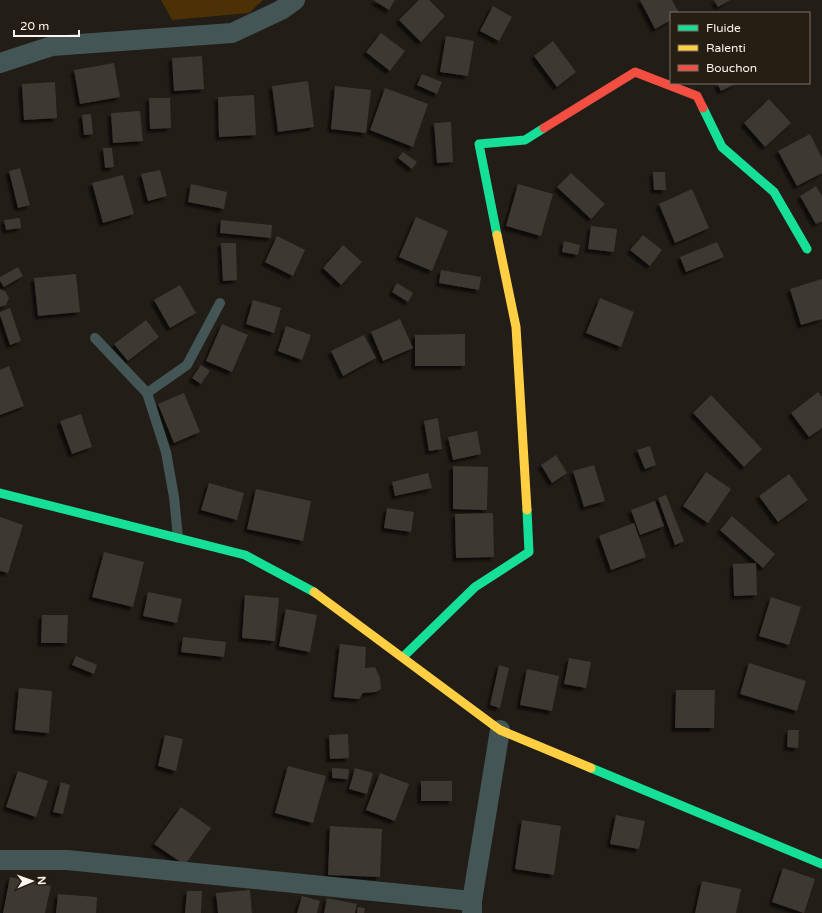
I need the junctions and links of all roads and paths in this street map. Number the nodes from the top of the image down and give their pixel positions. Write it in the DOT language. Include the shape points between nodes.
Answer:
graph roads {
  1 [pos="295,0"];
  2 [pos="0,63"];
  3 [pos="807,249"];
  4 [pos="220,303"];
  5 [pos="95,338"];
  6 [pos="147,393"];
  7 [pos="0,493"];
  8 [pos="178,538"];
  9 [pos="403,658"];
  10 [pos="500,730"];
  11 [pos="0,860"];
  12 [pos="822,864"];
  13 [pos="472,907"];
  1 -- 2 [label="street" via="281,10 232,33 52,46"];
  3 -- 9 [label="street" via="774,192 722,147 697,96 636,72 525,140 479,144 516,328 529,552 474,587"];
  4 -- 6 [label="lane" via="187,365"];
  5 -- 6 [label="lane"];
  6 -- 8 [label="lane" via="166,452"];
  7 -- 8 [label="street"];
  8 -- 9 [label="street" via="245,555 319,594"];
  9 -- 10 [label="street"];
  10 -- 12 [label="street"];
  10 -- 13 [label="street"];
  11 -- 13 [label="street" via="67,860"];
}
